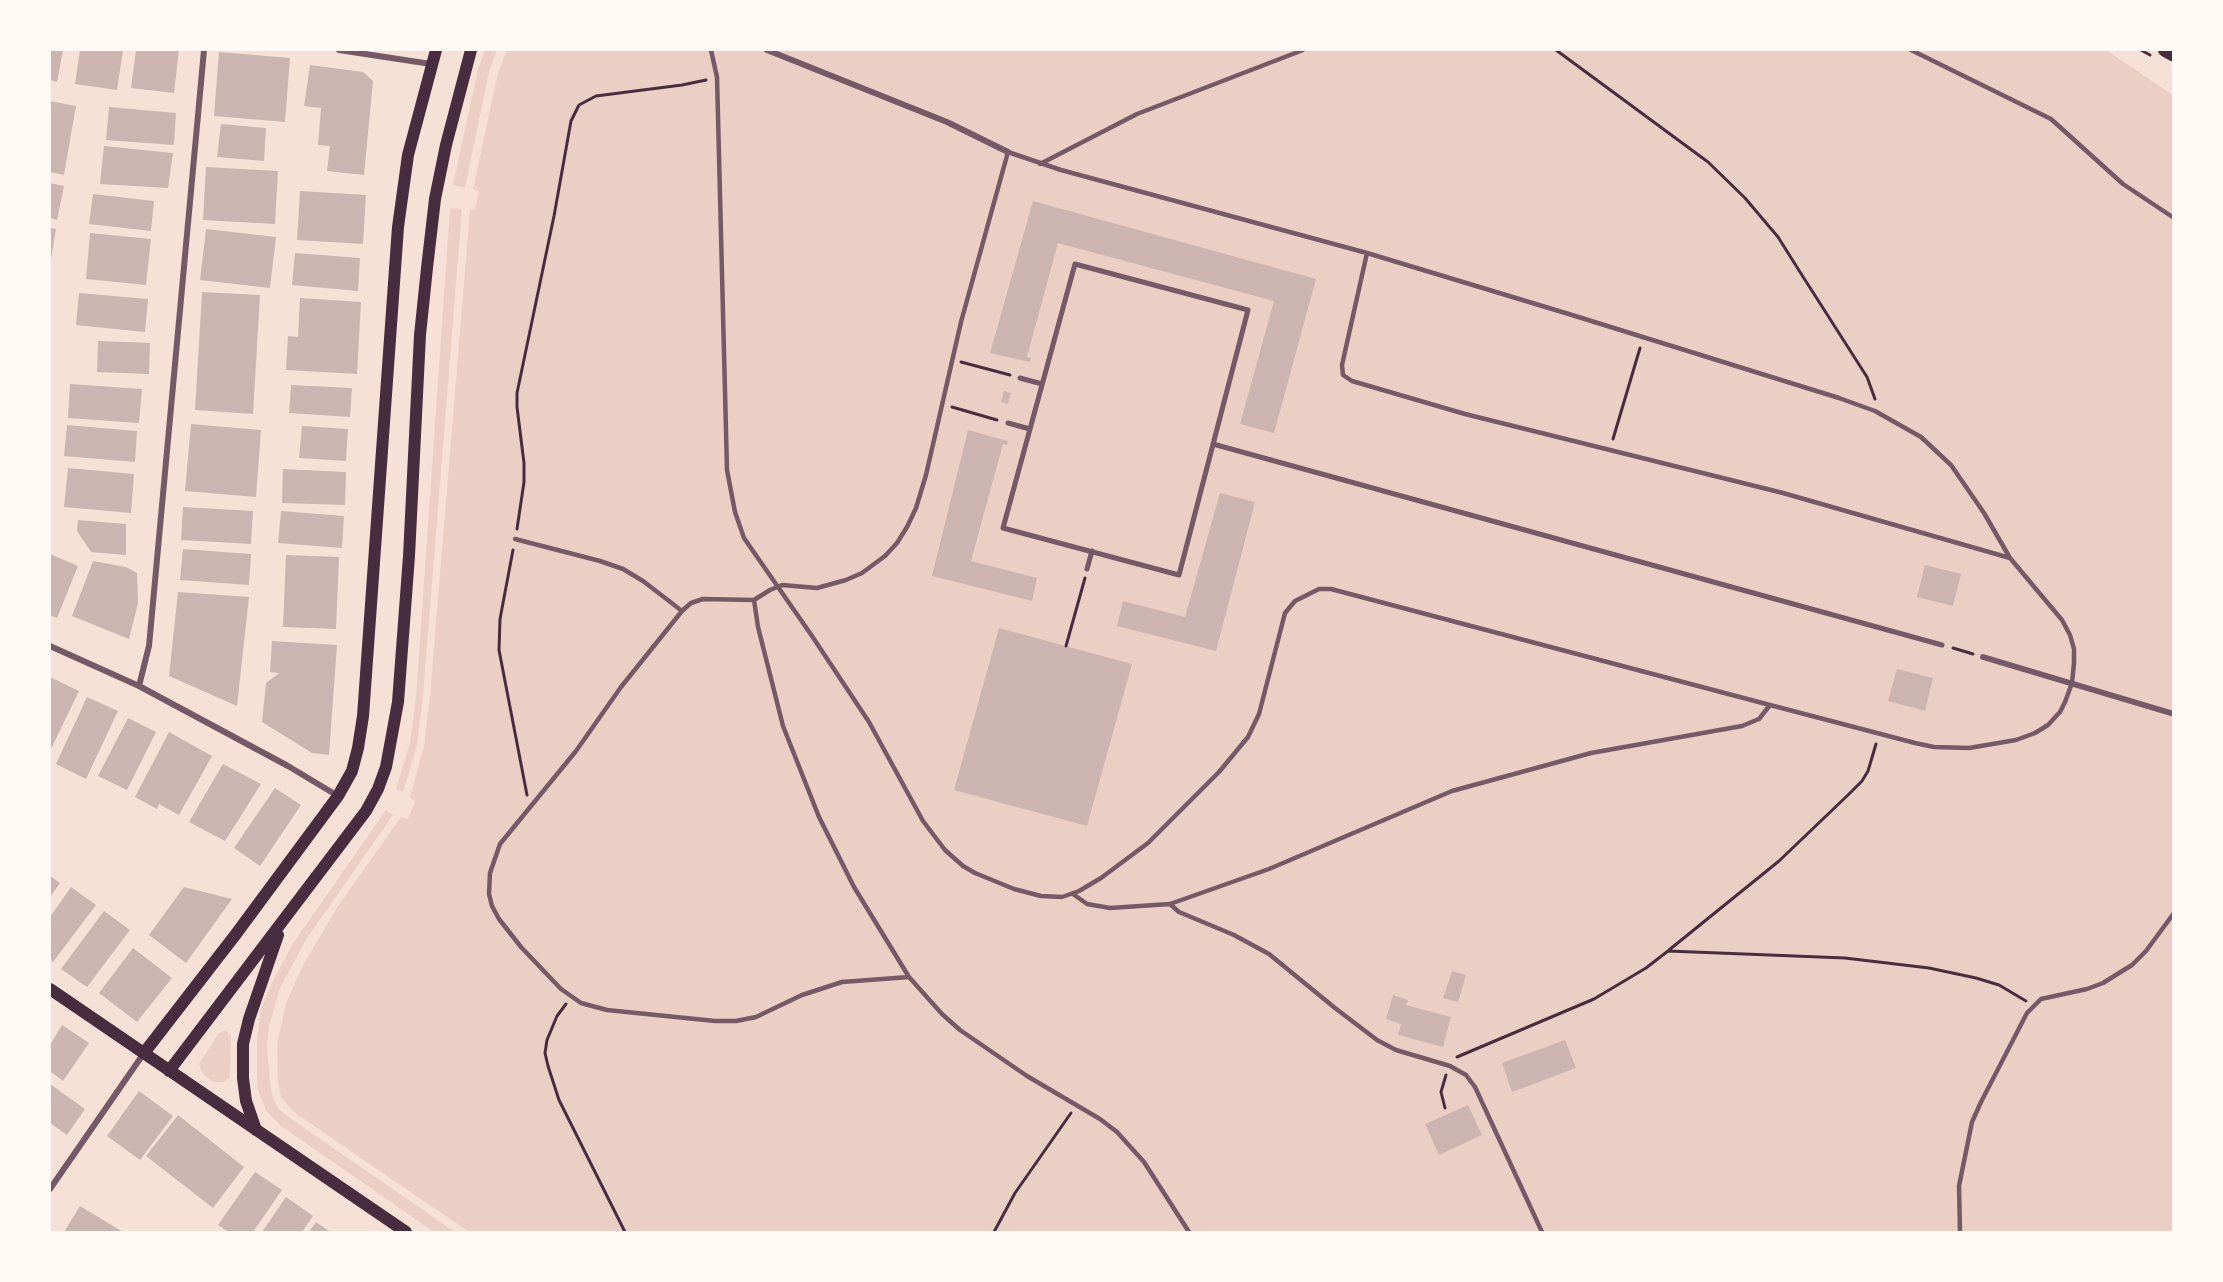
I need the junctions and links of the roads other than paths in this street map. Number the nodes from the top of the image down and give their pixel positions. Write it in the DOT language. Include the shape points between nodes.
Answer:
graph roads {
  1 [pos="204,50"];
  2 [pos="339,50"];
  3 [pos="436,50"];
  4 [pos="471,50"];
  5 [pos="711,50"];
  6 [pos="772,50"];
  7 [pos="1303,50"];
  8 [pos="1911,50"];
  9 [pos="2165,50"];
  10 [pos="2174,55"];
  11 [pos="431,64"];
  12 [pos="1008,152"];
  13 [pos="1040,164"];
  14 [pos="2174,218"];
  15 [pos="1367,254"];
  16 [pos="1020,378"];
  17 [pos="1042,384"];
  18 [pos="1008,423"];
  19 [pos="1030,429"];
  20 [pos="1213,444"];
  21 [pos="515,539"];
  22 [pos="1092,551"];
  23 [pos="2010,558"];
  24 [pos="1087,569"];
  25 [pos="777,585"];
  26 [pos="754,600"];
  27 [pos="682,611"];
  28 [pos="1942,645"];
  29 [pos="50,646"];
  30 [pos="1983,657"];
  31 [pos="2072,684"];
  32 [pos="139,686"];
  33 [pos="1770,705"];
  34 [pos="2174,714"];
  35 [pos="338,796"];
  36 [pos="1072,894"];
  37 [pos="1170,904"];
  38 [pos="2174,913"];
  39 [pos="281,924"];
  40 [pos="909,977"];
  41 [pos="50,989"];
  42 [pos="144,1053"];
  43 [pos="169,1071"];
  44 [pos="256,1130"];
  45 [pos="50,1189"];
  46 [pos="397,1230"];
  47 [pos="1189,1233"];
  48 [pos="1542,1233"];
  49 [pos="1960,1233"];
  1 -- 32 [label="street" via="149,646"];
  2 -- 11 [label="street"];
  3 -- 11 [label="main road"];
  4 -- 39 [label="main road" via="435,198 427,268 409,556 392,742 378,789 366,811"];
  5 -- 25 [label="lane" via="717,77 728,470 744,538"];
  6 -- 12 [label="street" via="947,122"];
  7 -- 13 [label="lane" via="1129,117"];
  8 -- 14 [label="lane" via="2044,114 2123,184"];
  9 -- 10 [label="main road"];
  11 -- 35 [label="main road" via="408,155 398,227 363,716 352,771"];
  12 -- 13 [label="lane"];
  12 -- 25 [label="lane" via="916,508 902,536 862,573 837,584 817,588"];
  13 -- 15 [label="lane"];
  15 -- 23 [label="lane" via="1875,411 1921,437 1951,465"];
  15 -- 23 [label="lane" via="1342,365 1347,379 1465,414 1783,493"];
  16 -- 17 [label="street"];
  17 -- 19 [label="street"];
  17 -- 20 [label="street" via="1075,264 1248,310"];
  18 -- 19 [label="street"];
  19 -- 22 [label="street" via="1004,528"];
  20 -- 22 [label="street" via="1179,575"];
  20 -- 28 [label="street"];
  21 -- 27 [label="lane" via="623,568"];
  22 -- 24 [label="street"];
  23 -- 31 [label="lane" via="2070,635 2074,649"];
  25 -- 26 [label="lane"];
  25 -- 36 [label="lane" via="865,716 910,800 945,850 975,873 1014,889 1051,897"];
  26 -- 27 [label="lane" via="699,600"];
  26 -- 40 [label="lane" via="783,726 819,817 854,887"];
  27 -- 40 [label="lane" via="495,854 489,882 490,901 499,919 571,998 607,1010 736,1021 756,1017 802,995 842,982"];
  29 -- 32 [label="street"];
  30 -- 31 [label="street"];
  31 -- 33 [label="lane" via="2055,719 2041,730 2016,740 1952,748 1914,743"];
  31 -- 34 [label="street"];
  32 -- 35 [label="street"];
  33 -- 36 [label="lane" via="1332,588 1318,589 1295,601 1286,613 1259,714 1244,744 1148,843 1121,866"];
  33 -- 37 [label="lane" via="1759,718 1742,726 1591,753 1452,791 1252,876"];
  35 -- 42 [label="main road"];
  36 -- 37 [label="lane" via="1087,904 1110,908"];
  37 -- 48 [label="lane" via="1179,912 1269,954 1377,1040 1466,1075"];
  38 -- 49 [label="lane" via="2146,951 2118,974 2087,989 2041,999 2032,1006 1972,1122 1959,1186"];
  39 -- 43 [label="main road"];
  39 -- 44 [label="main road" via="243,1044 246,1101"];
  40 -- 47 [label="lane" via="960,1030 1100,1119 1130,1146"];
  41 -- 42 [label="main road"];
  42 -- 43 [label="main road"];
  42 -- 45 [label="street"];
  43 -- 44 [label="main road"];
  44 -- 46 [label="main road"];
}
